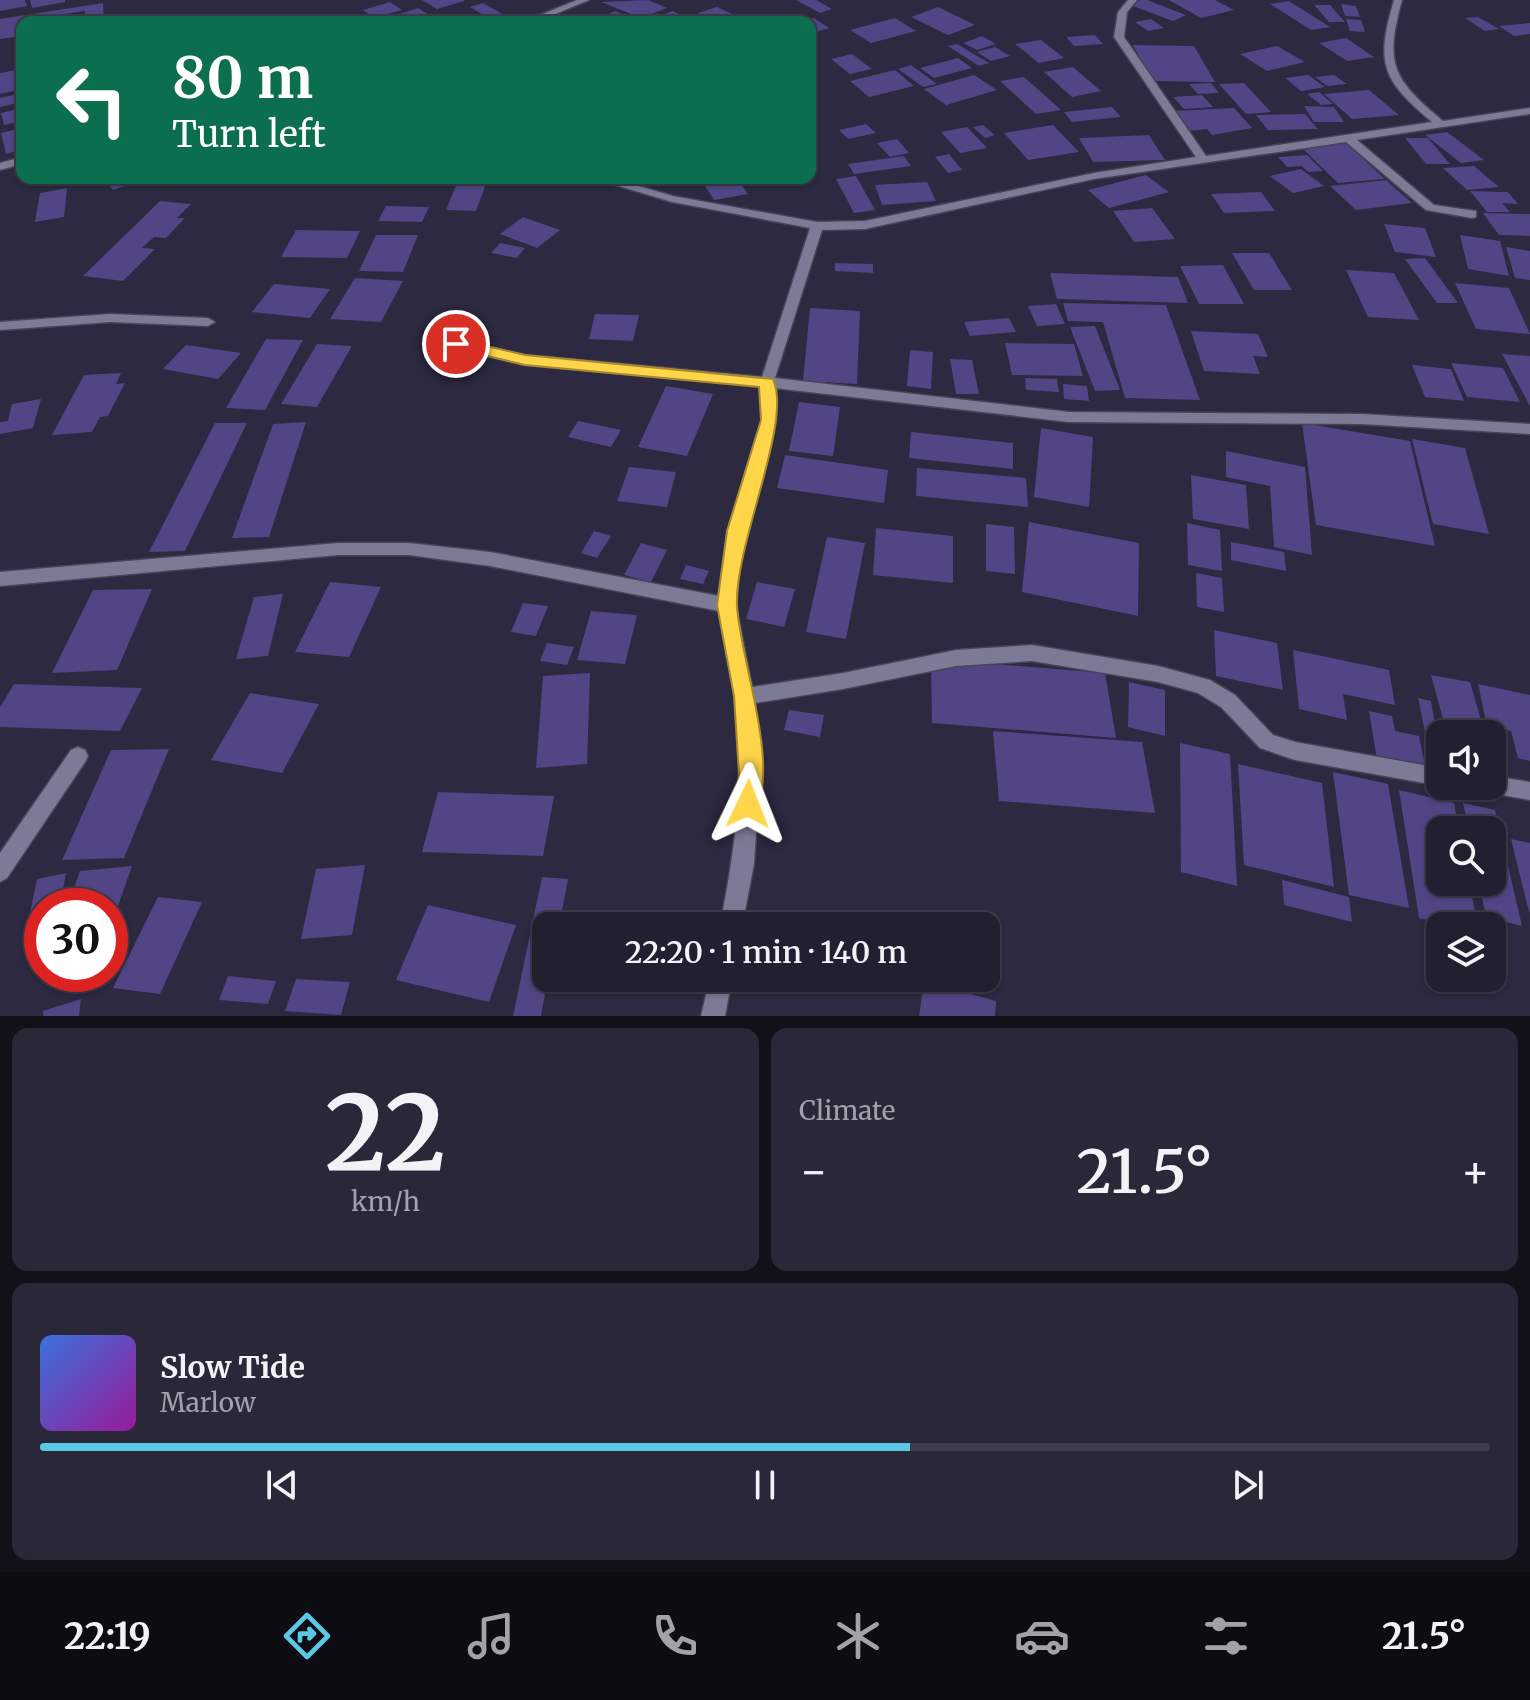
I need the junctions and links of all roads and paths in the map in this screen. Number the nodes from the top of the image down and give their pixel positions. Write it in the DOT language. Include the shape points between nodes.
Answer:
graph roads {
  1 [pos="585,0"];
  2 [pos="1133,0"];
  3 [pos="1398,0"];
  4 [pos="544,16"];
  5 [pos="1530,111"];
  6 [pos="1442,125"];
  7 [pos="1347,137"];
  8 [pos="1202,158"];
  9 [pos="619,184"];
  10 [pos="1472,214"];
  11 [pos="817,226"];
  12 [pos="208,322"];
  13 [pos="0,326"];
  14 [pos="456,344"];
  15 [pos="767,382"];
  16 [pos="1530,429"];
  17 [pos="0,579"];
  18 [pos="727,605"];
  19 [pos="745,696"];
  20 [pos="78,756"];
  21 [pos="1426,774"];
  22 [pos="1506,787"];
  23 [pos="1530,791"];
  24 [pos="0,871"];
  25 [pos="734,912"];
  26 [pos="718,992"];
  27 [pos="713,1016"];
  1 -- 4 [label="street"];
  2 -- 8 [label="street" via="1123,12 1119,37"];
  3 -- 6 [label="street" via="1386,57 1400,90"];
  5 -- 6 [label="street"];
  6 -- 7 [label="street"];
  7 -- 8 [label="street"];
  7 -- 10 [label="street" via="1430,208"];
  8 -- 11 [label="street" via="865,225"];
  9 -- 11 [label="street"];
  11 -- 15 [label="street"];
  12 -- 13 [label="street" via="110,318"];
  14 -- 15 [label="street" via="525,360"];
  15 -- 16 [label="street" via="1069,417 1361,419"];
  15 -- 18 [label="street" via="769,420 736,531"];
  17 -- 18 [label="street" via="338,549 409,549 490,559"];
  18 -- 19 [label="street"];
  19 -- 21 [label="street" via="956,658 1032,653 1203,686 1228,701 1267,742"];
  19 -- 25 [label="street" via="750,774"];
  20 -- 24 [label="street"];
  22 -- 23 [label="street"];
  26 -- 27 [label="street"];
}
